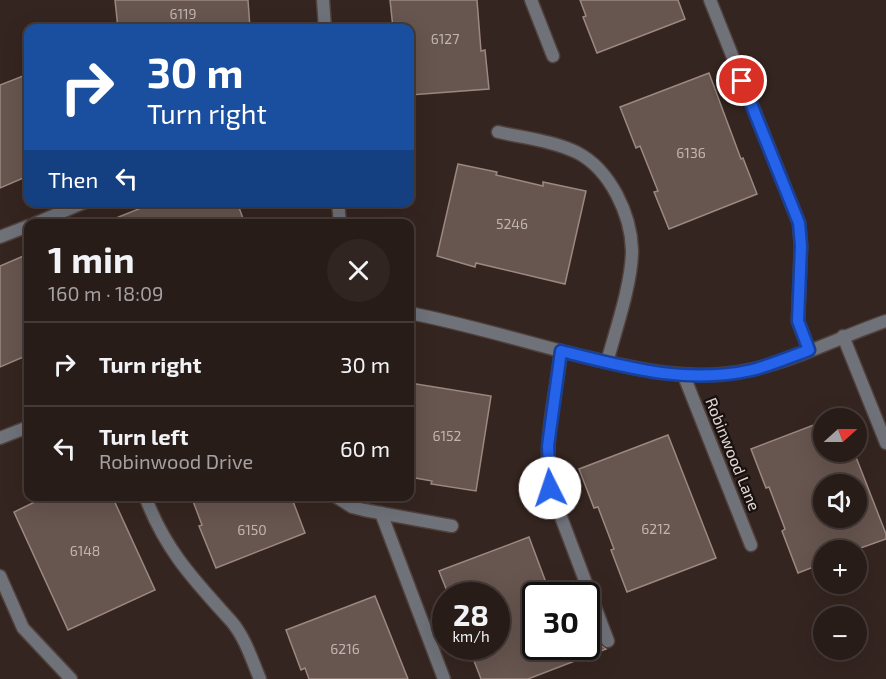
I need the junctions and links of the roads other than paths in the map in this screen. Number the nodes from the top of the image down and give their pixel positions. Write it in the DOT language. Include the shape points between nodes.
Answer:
graph roads {
  1 [pos="323,0"];
  2 [pos="531,0"];
  3 [pos="710,0"];
  4 [pos="325,24"];
  5 [pos="553,56"];
  6 [pos="498,132"];
  7 [pos="74,207"];
  8 [pos="46,219"];
  9 [pos="24,228"];
  10 [pos="0,237"];
  11 [pos="414,314"];
  12 [pos="886,321"];
  13 [pos="843,336"];
  14 [pos="809,350"];
  15 [pos="561,351"];
  16 [pos="607,362"];
  17 [pos="684,376"];
  18 [pos="24,429"];
  19 [pos="0,438"];
  20 [pos="886,443"];
  21 [pos="147,501"];
  22 [pos="343,501"];
  23 [pos="381,513"];
  24 [pos="452,526"];
  25 [pos="751,545"];
  26 [pos="0,576"];
  27 [pos="608,641"];
  28 [pos="71,679"];
  29 [pos="260,679"];
  30 [pos="444,679"];
  1 -- 4 [label="street"];
  2 -- 5 [label="street"];
  3 -- 14 [label="street" via="799,223 798,321"];
  6 -- 16 [label="street" via="561,146 579,154 600,169 620,201 632,249"];
  7 -- 8 [label="street"];
  9 -- 10 [label="street"];
  11 -- 15 [label="street"];
  12 -- 13 [label="street"];
  13 -- 14 [label="street"];
  13 -- 20 [label="street"];
  14 -- 17 [label="street" via="750,370"];
  15 -- 16 [label="street"];
  15 -- 27 [label="street" via="548,446 550,488"];
  16 -- 17 [label="street"];
  17 -- 25 [label="street, Robinwood Lane"];
  18 -- 19 [label="street"];
  21 -- 29 [label="street" via="172,552 247,647"];
  22 -- 23 [label="street"];
  23 -- 24 [label="street"];
  23 -- 30 [label="street"];
  26 -- 28 [label="street" via="23,628"];
}
